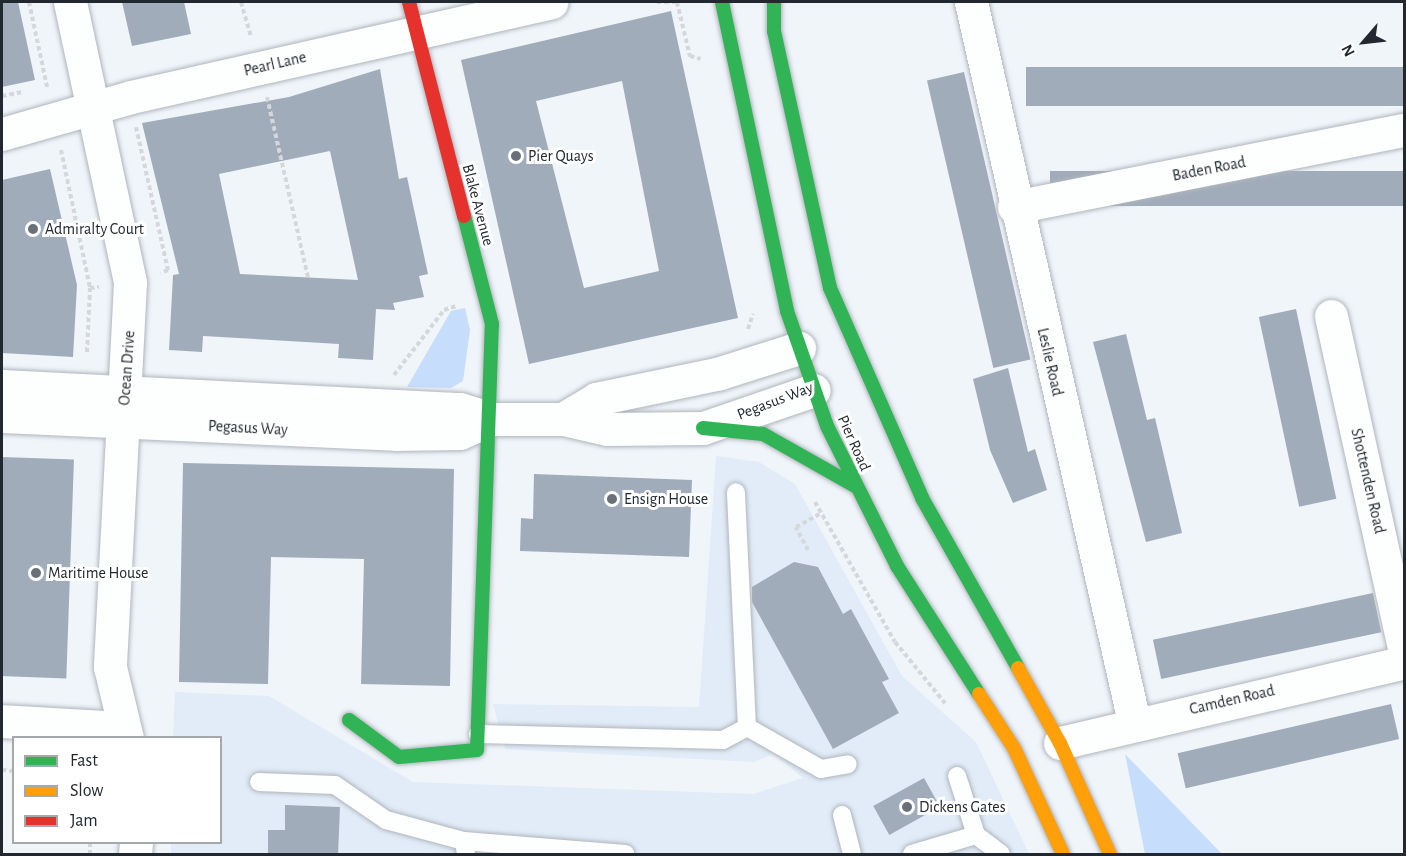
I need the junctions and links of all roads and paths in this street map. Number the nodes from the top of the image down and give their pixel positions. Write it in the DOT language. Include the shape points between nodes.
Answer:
graph roads {
  1 [pos="70,2"];
  2 [pos="551,2"];
  3 [pos="657,2"];
  4 [pos="722,2"];
  5 [pos="774,2"];
  6 [pos="971,2"];
  7 [pos="412,17"];
  8 [pos="704,59"];
  9 [pos="262,67"];
  10 [pos="130,97"];
  11 [pos="95,110"];
  12 [pos="1404,130"];
  13 [pos="2,134"];
  14 [pos="1014,207"];
  15 [pos="157,274"];
  16 [pos="308,278"];
  17 [pos="468,302"];
  18 [pos="1330,315"];
  19 [pos="810,349"];
  20 [pos="390,379"];
  21 [pos="822,382"];
  22 [pos="2,386"];
  23 [pos="124,407"];
  24 [pos="2,416"];
  25 [pos="492,419"];
  26 [pos="564,419"];
  27 [pos="704,428"];
  28 [pos="855,486"];
  29 [pos="807,491"];
  30 [pos="736,492"];
  31 [pos="821,513"];
  32 [pos="808,550"];
  33 [pos="1404,647"];
  34 [pos="1404,662"];
  35 [pos="951,708"];
  36 [pos="350,720"];
  37 [pos="2,721"];
  38 [pos="1134,722"];
  39 [pos="747,727"];
  40 [pos="125,733"];
  41 [pos="478,734"];
  42 [pos="1060,743"];
  43 [pos="848,764"];
  44 [pos="957,776"];
  45 [pos="259,782"];
  46 [pos="842,816"];
  47 [pos="976,835"];
  48 [pos="465,848"];
  49 [pos="625,855"];
  50 [pos="852,855"];
  51 [pos="912,855"];
  52 [pos="1000,855"];
  53 [pos="1064,855"];
  54 [pos="1110,855"];
  1 -- 11 [label="street, Ocean Drive"];
  2 -- 7 [label="street, Pearl Lane"];
  3 -- 8 [label="path" via="677,2 690,56"];
  4 -- 19 [label="main road, Pier Road" via="770,240"];
  5 -- 42 [label="main road" via="774,31 848,354 922,498"];
  6 -- 14 [label="street, Leslie Road"];
  7 -- 9 [label="street, Pearl Lane"];
  7 -- 25 [label="main road, Blake Avenue" via="492,324"];
  9 -- 10 [label="street, Pearl Lane"];
  9 -- 16 [label="path"];
  10 -- 11 [label="street, Pearl Lane"];
  10 -- 15 [label="path" via="168,270"];
  11 -- 13 [label="street, Pearl Lane"];
  11 -- 23 [label="street, Ocean Drive" via="130,283"];
  12 -- 14 [label="street, Baden Road"];
  14 -- 38 [label="street, Leslie Road"];
  17 -- 20 [label="path" via="444,310"];
  18 -- 33 [label="street, Shottenden Road"];
  19 -- 21 [label="main road, Pier Road"];
  19 -- 26 [label="street" via="596,399"];
  21 -- 27 [label="street, Pegasus Way"];
  21 -- 28 [label="main road, Pier Road"];
  22 -- 23 [label="street, Pegasus Way"];
  23 -- 24 [label="street, Pegasus Way"];
  23 -- 25 [label="street, Pegasus Way" via="395,434 460,433"];
  23 -- 40 [label="street, Ocean Drive" via="110,667"];
  25 -- 26 [label="street, Pegasus Way"];
  25 -- 41 [label="main road"];
  26 -- 27 [label="street, Pegasus Way" via="607,429"];
  27 -- 28 [label="main road" via="763,434"];
  28 -- 53 [label="main road, Pier Road" via="897,566 1014,748"];
  29 -- 31 [label="path"];
  30 -- 39 [label="lane"];
  31 -- 32 [label="path" via="796,527"];
  31 -- 35 [label="path" via="895,642 921,680"];
  34 -- 38 [label="street, Camden Road"];
  36 -- 41 [label="main road" via="399,756 477,750"];
  37 -- 40 [label="street"];
  38 -- 42 [label="street, Camden Road"];
  39 -- 41 [label="lane" via="723,740"];
  39 -- 43 [label="lane" via="821,769"];
  42 -- 54 [label="main road"];
  44 -- 47 [label="lane"];
  45 -- 48 [label="lane" via="335,785 386,820"];
  46 -- 50 [label="lane"];
  47 -- 51 [label="lane"];
  47 -- 52 [label="lane"];
  48 -- 49 [label="lane"];
}
